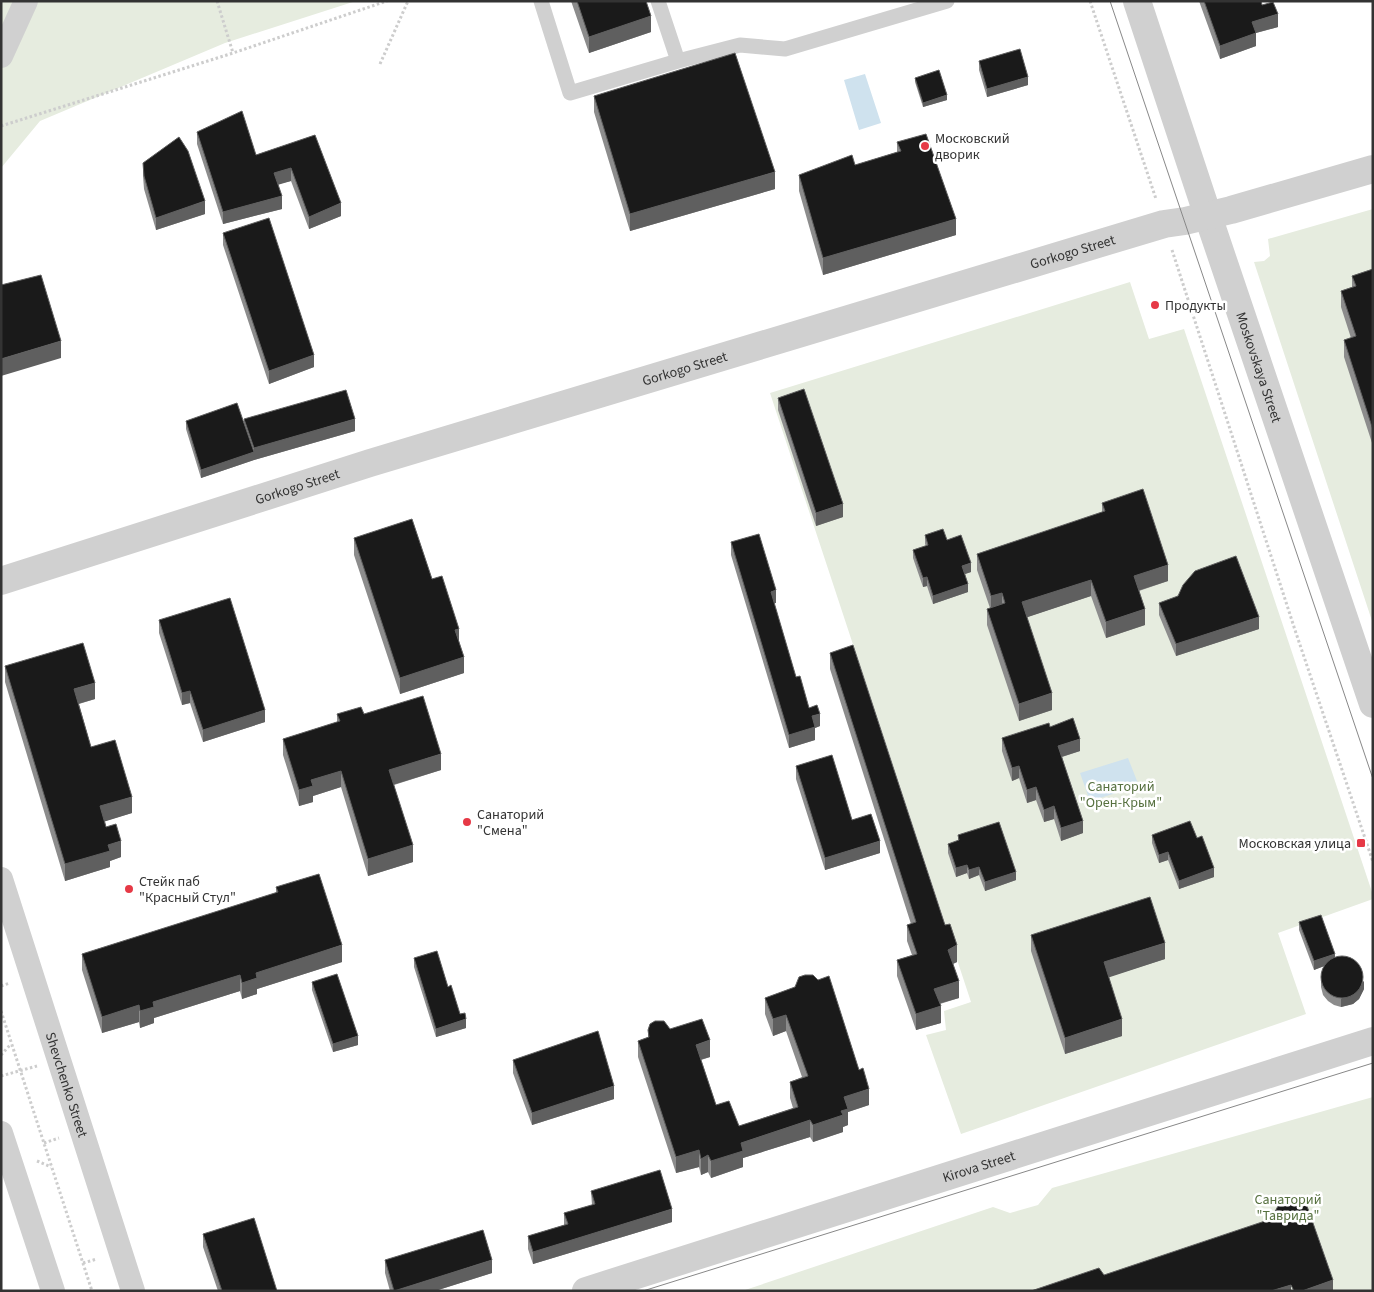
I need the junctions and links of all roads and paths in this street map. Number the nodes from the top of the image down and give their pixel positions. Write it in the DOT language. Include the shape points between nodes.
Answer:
graph roads {
  1 [pos="26,1"];
  2 [pos="217,1"];
  3 [pos="387,1"];
  4 [pos="408,1"];
  5 [pos="541,1"];
  6 [pos="658,1"];
  7 [pos="947,1"];
  8 [pos="1090,1"];
  9 [pos="1137,1"];
  10 [pos="233,52"];
  11 [pos="1,56"];
  12 [pos="678,61"];
  13 [pos="380,64"];
  14 [pos="1,126"];
  15 [pos="1373,169"];
  16 [pos="1208,216"];
  17 [pos="1164,224"];
  18 [pos="1,581"];
  19 [pos="1373,704"];
  20 [pos="1373,862"];
  21 [pos="1,879"];
  22 [pos="1,1011"];
  23 [pos="1373,1041"];
  24 [pos="12,1044"];
  25 [pos="1,1055"];
  26 [pos="59,1060"];
  27 [pos="20,1071"];
  28 [pos="1,1076"];
  29 [pos="1,1133"];
  30 [pos="53,1291"];
  31 [pos="92,1291"];
  32 [pos="133,1291"];
  33 [pos="586,1291"];
  1 -- 11 [label="street"];
  2 -- 10 [label="path"];
  3 -- 10 [label="path"];
  4 -- 13 [label="path"];
  5 -- 12 [label="lane" via="570,93"];
  6 -- 12 [label="lane"];
  7 -- 12 [label="lane" via="785,49 740,45"];
  8 -- 17 [label="path"];
  9 -- 16 [label="street, Moskovskaya Street"];
  10 -- 14 [label="path"];
  15 -- 16 [label="street, Gorkogo Street"];
  16 -- 17 [label="street, Gorkogo Street"];
  16 -- 19 [label="street, Moskovskaya Street"];
  17 -- 18 [label="street, Gorkogo Street" via="370,463"];
  17 -- 20 [label="path"];
  21 -- 26 [label="street, Shevchenko Street"];
  22 -- 24 [label="path"];
  23 -- 33 [label="street, Kirova Street"];
  24 -- 25 [label="path"];
  24 -- 27 [label="path"];
  26 -- 27 [label="path"];
  26 -- 32 [label="street, Shevchenko Street"];
  27 -- 28 [label="path"];
  27 -- 31 [label="path"];
  29 -- 30 [label="street"];
}
